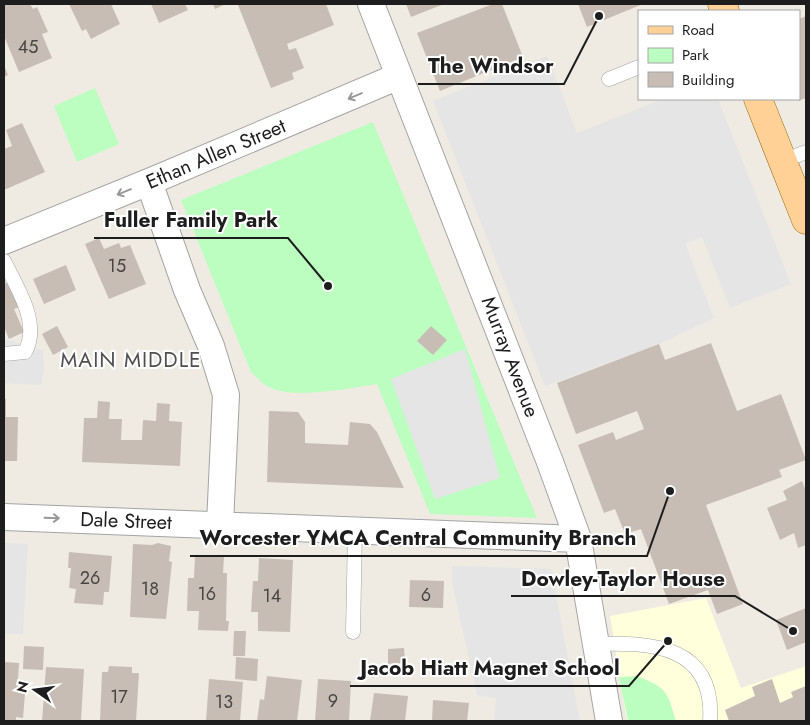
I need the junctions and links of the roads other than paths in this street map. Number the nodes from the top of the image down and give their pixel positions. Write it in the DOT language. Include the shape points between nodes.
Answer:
graph roads {
  1 [pos="371,4"];
  2 [pos="638,67"];
  3 [pos="399,76"];
  4 [pos="608,79"];
  5 [pos="759,100"];
  6 [pos="794,157"];
  7 [pos="149,182"];
  8 [pos="806,220"];
  9 [pos="4,241"];
  10 [pos="4,261"];
  11 [pos="4,354"];
  12 [pos="4,517"];
  13 [pos="220,524"];
  14 [pos="355,531"];
  15 [pos="578,539"];
  16 [pos="353,632"];
  17 [pos="595,644"];
  18 [pos="609,721"];
  19 [pos="710,721"];
  1 -- 3 [label="street, Murray Avenue"];
  2 -- 4 [label="lane"];
  3 -- 7 [label="street, Ethan Allen Street, one-way"];
  3 -- 15 [label="street, Murray Avenue"];
  5 -- 6 [label="main road"];
  6 -- 8 [label="main road"];
  7 -- 9 [label="street, Ethan Allen Street, one-way"];
  7 -- 13 [label="street" via="187,290 211,346 226,395"];
  10 -- 11 [label="lane" via="23,302 31,340 25,352"];
  12 -- 13 [label="street, Dale Street, one-way"];
  13 -- 14 [label="street, Dale Street"];
  14 -- 15 [label="street, Dale Street"];
  14 -- 16 [label="lane"];
  15 -- 17 [label="street, Murray Avenue"];
  17 -- 18 [label="street, Murray Avenue"];
  17 -- 19 [label="lane" via="648,644 670,650 693,662 705,679"];
}
